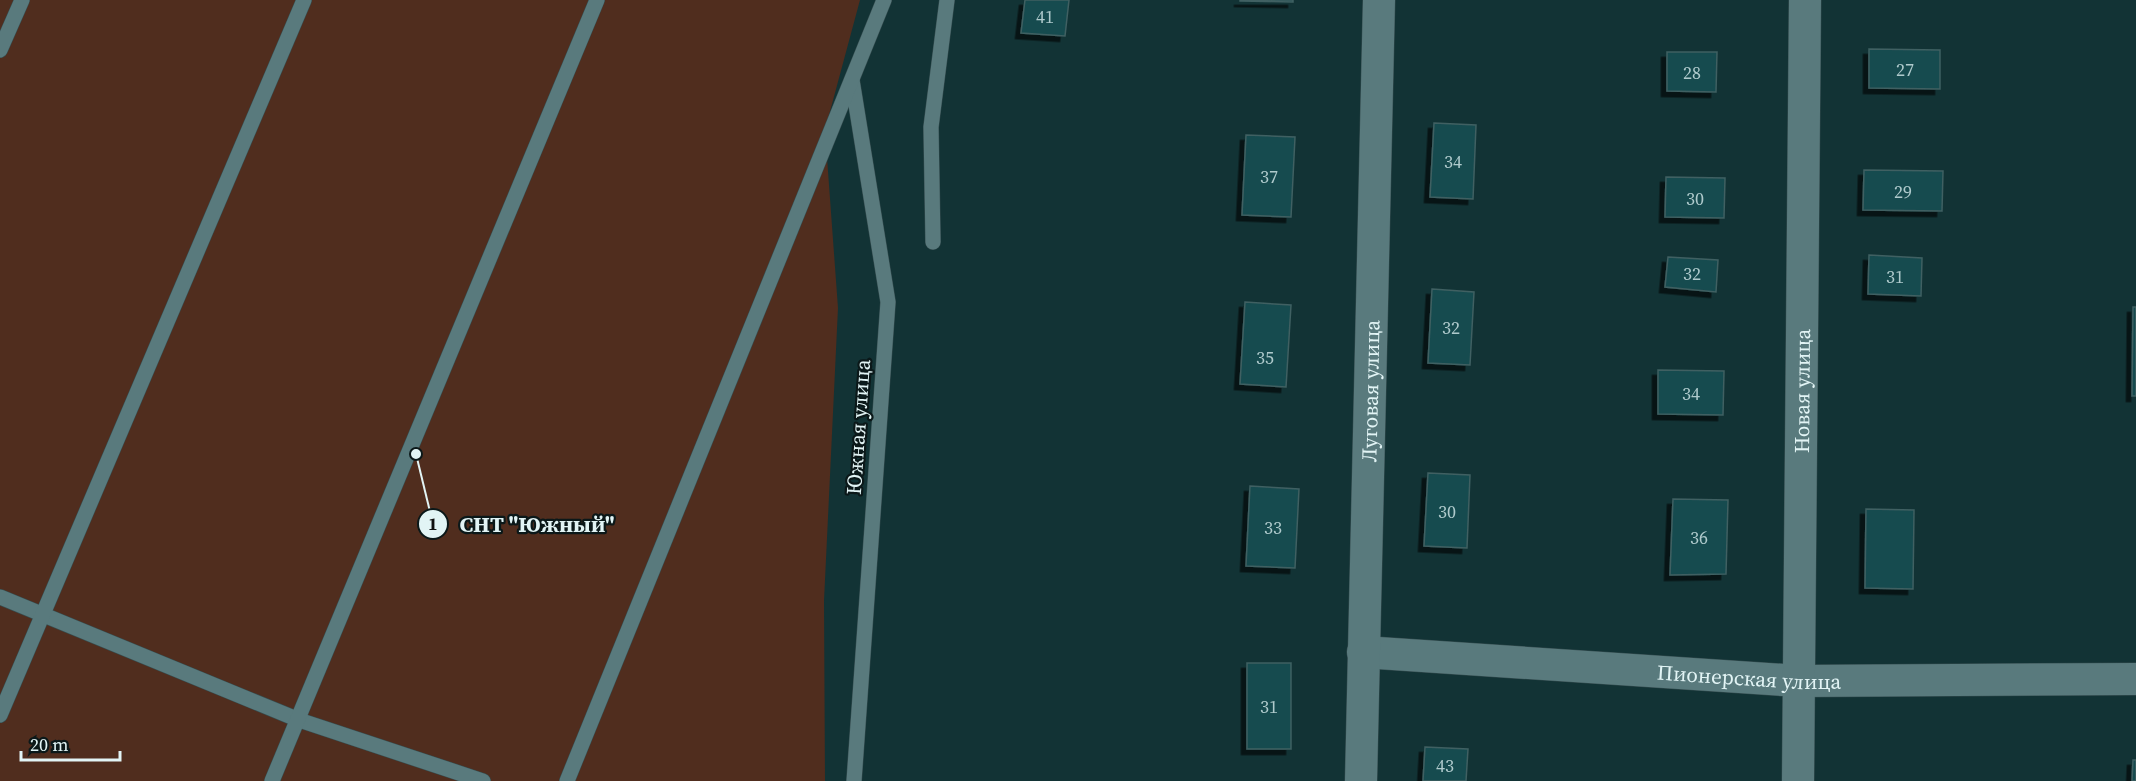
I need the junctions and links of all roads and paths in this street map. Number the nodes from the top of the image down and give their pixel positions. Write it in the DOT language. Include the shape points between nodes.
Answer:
graph roads {
  1 [pos="22,0"];
  2 [pos="304,0"];
  3 [pos="597,0"];
  4 [pos="884,0"];
  5 [pos="947,0"];
  6 [pos="1379,0"];
  7 [pos="1805,0"];
  8 [pos="0,50"];
  9 [pos="852,78"];
  10 [pos="933,242"];
  11 [pos="0,597"];
  12 [pos="44,615"];
  13 [pos="1363,652"];
  14 [pos="2136,679"];
  15 [pos="1799,681"];
  16 [pos="0,715"];
  17 [pos="299,720"];
  18 [pos="272,781"];
  19 [pos="483,781"];
  20 [pos="567,781"];
  21 [pos="854,781"];
  22 [pos="1361,781"];
  23 [pos="1798,781"];
  1 -- 8 [label="lane"];
  2 -- 12 [label="lane"];
  3 -- 17 [label="lane"];
  4 -- 9 [label="lane"];
  5 -- 10 [label="lane" via="931,127"];
  6 -- 13 [label="street, Луговая улица"];
  7 -- 15 [label="street, Новая улица"];
  9 -- 20 [label="lane"];
  9 -- 21 [label="lane, Южная улица" via="888,302"];
  11 -- 12 [label="lane"];
  12 -- 16 [label="lane"];
  12 -- 17 [label="lane"];
  13 -- 15 [label="street, Пионерская улица"];
  13 -- 22 [label="street, Луговая улица"];
  14 -- 15 [label="street, Пионерская улица"];
  15 -- 23 [label="street, Новая улица"];
  17 -- 18 [label="lane"];
  17 -- 19 [label="lane"];
}
